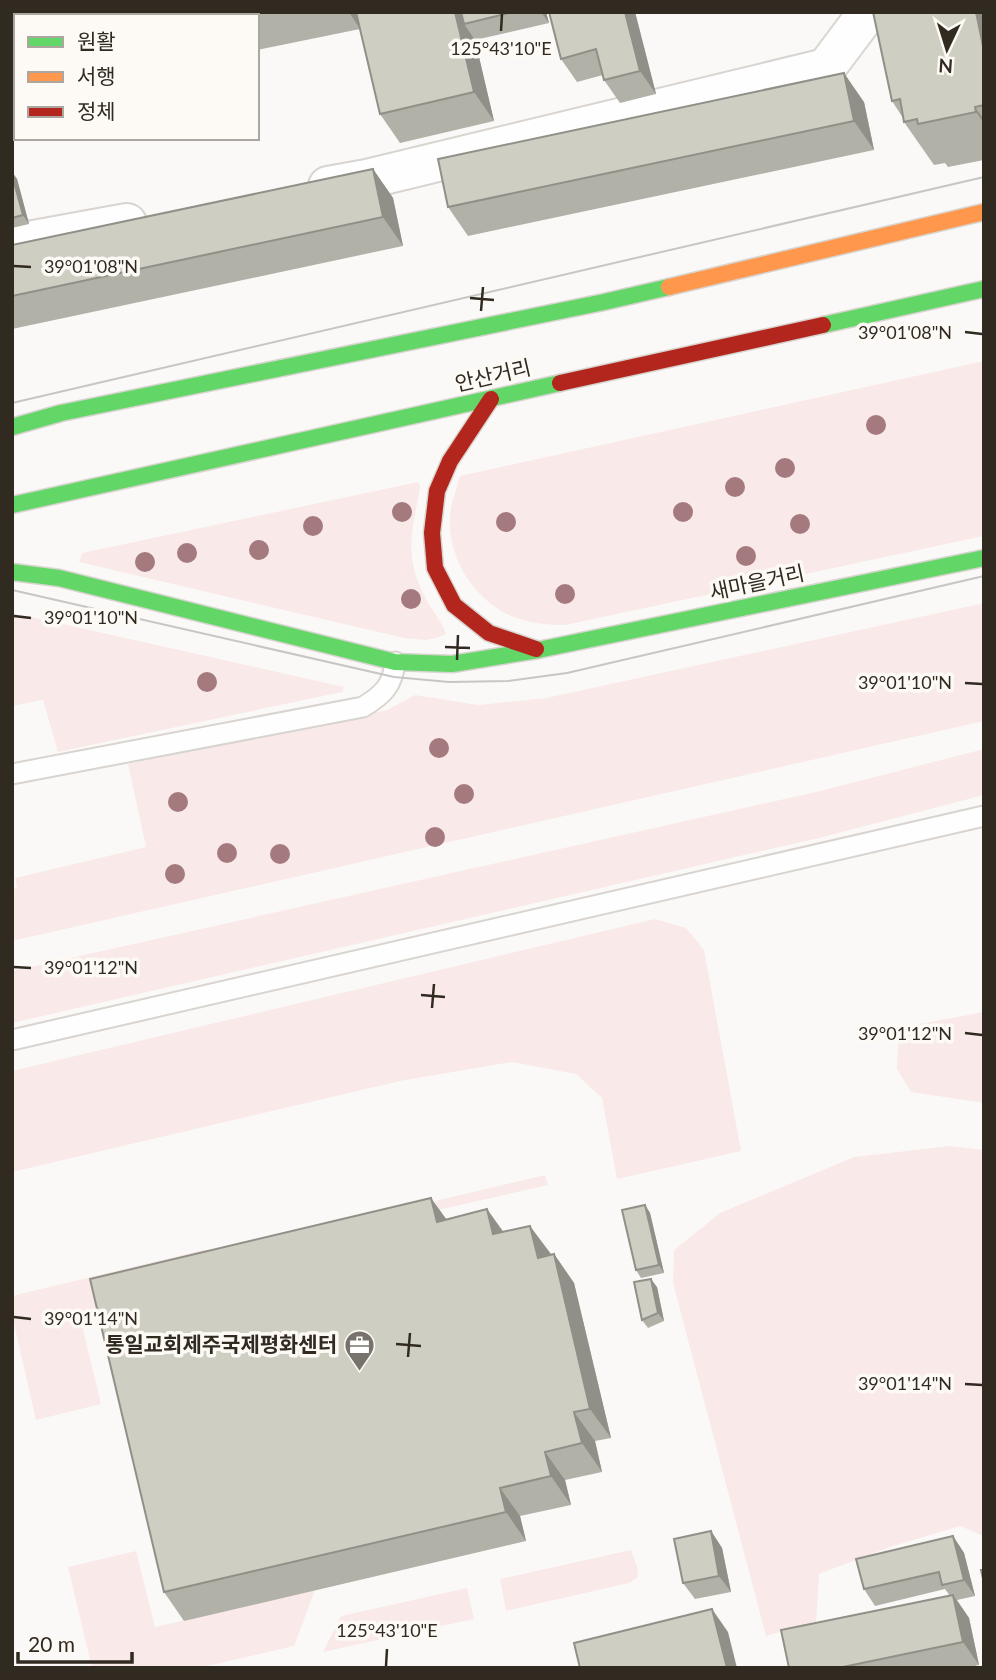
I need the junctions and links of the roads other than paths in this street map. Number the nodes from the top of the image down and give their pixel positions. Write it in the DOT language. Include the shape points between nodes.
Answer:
graph roads {
  1 [pos="868,12"];
  2 [pos="299,191"];
  3 [pos="984,212"];
  4 [pos="162,216"];
  5 [pos="12,244"];
  6 [pos="984,289"];
  7 [pos="491,398"];
  8 [pos="12,427"];
  9 [pos="12,505"];
  10 [pos="984,558"];
  11 [pos="12,572"];
  12 [pos="538,650"];
  13 [pos="395,662"];
  14 [pos="12,774"];
  15 [pos="984,816"];
  16 [pos="12,1040"];
  1 -- 2 [label="street" via="826,68 380,176"];
  3 -- 8 [label="main road" via="604,302 61,412"];
  4 -- 5 [label="street"];
  6 -- 7 [label="main road, 안산거리"];
  7 -- 9 [label="main road, 안산거리"];
  7 -- 12 [label="main road" via="450,461 437,491 432,533 435,568 454,605 489,633"];
  10 -- 12 [label="main road, 새마을거리"];
  11 -- 13 [label="main road, 새마을거리" via="59,578"];
  12 -- 13 [label="main road, 새마을거리" via="452,664"];
  13 -- 14 [label="lane" via="388,687 363,707"];
  15 -- 16 [label="lane"];
}
